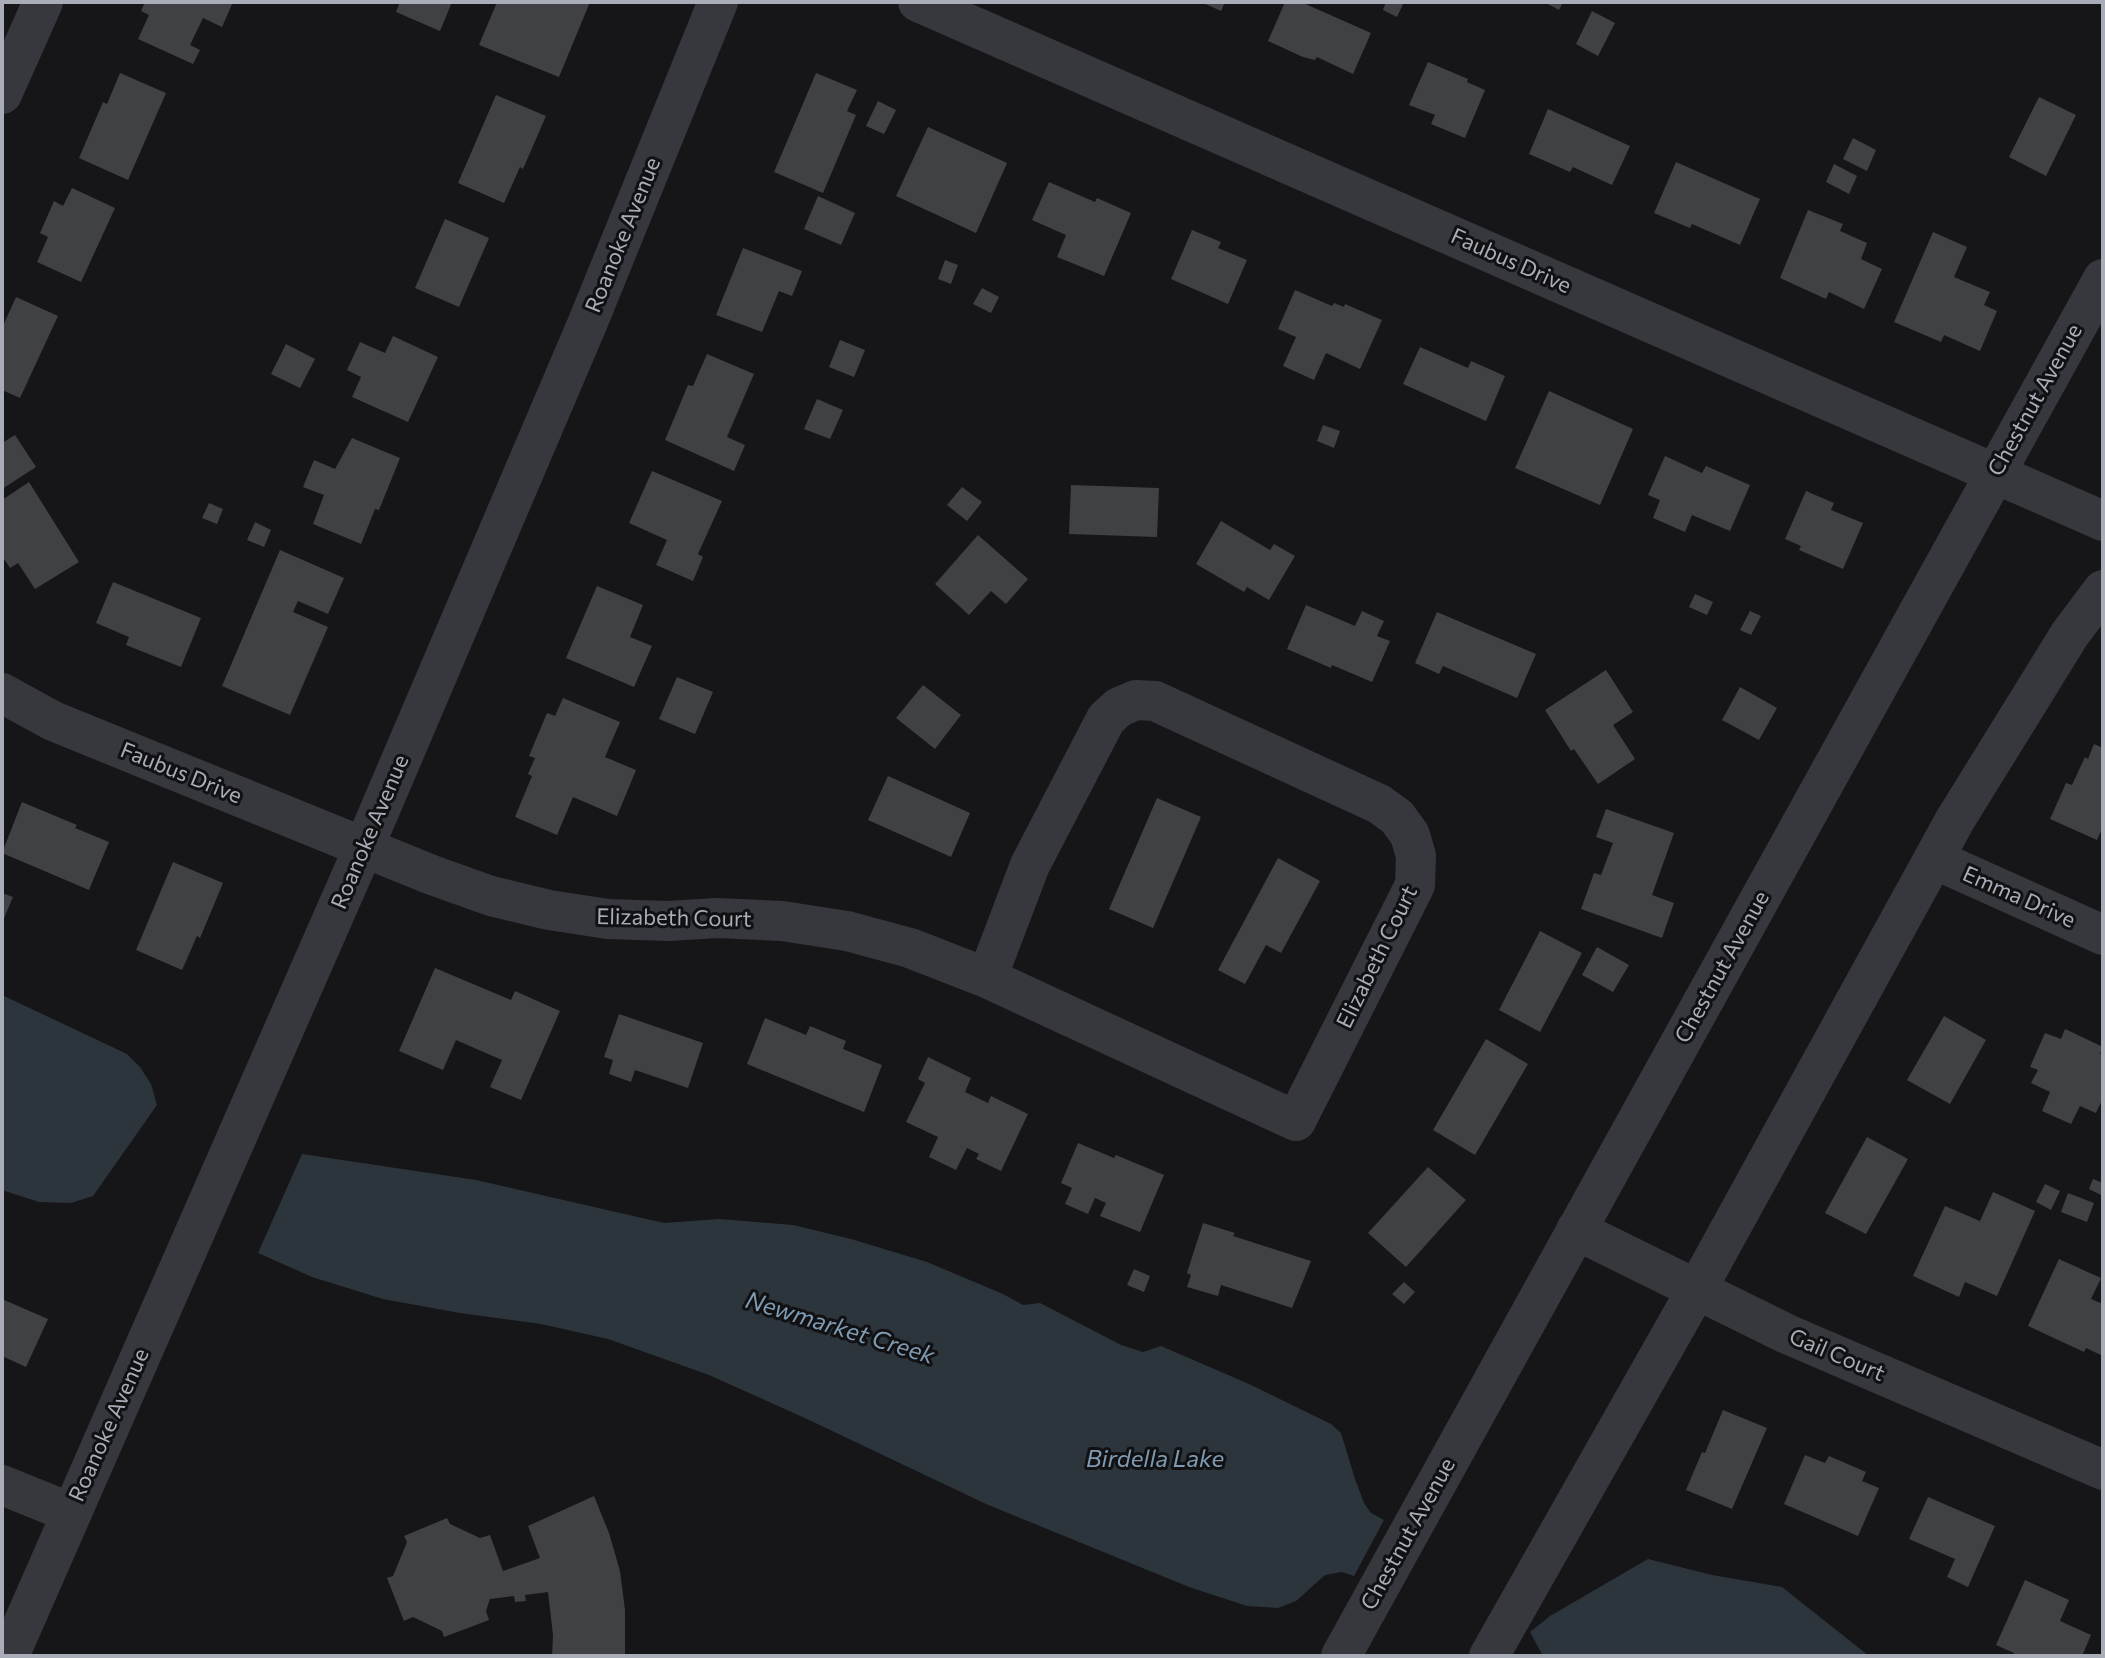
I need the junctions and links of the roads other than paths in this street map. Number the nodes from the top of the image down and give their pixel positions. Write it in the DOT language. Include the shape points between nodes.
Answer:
graph roads {
  1 [pos="43,2"];
  2 [pos="718,2"];
  3 [pos="918,2"];
  4 [pos="2,94"];
  5 [pos="2103,279"];
  6 [pos="1995,473"];
  7 [pos="2103,521"];
  8 [pos="2103,590"];
  9 [pos="2,693"];
  10 [pos="364,847"];
  11 [pos="1934,859"];
  12 [pos="2103,935"];
  13 [pos="987,978"];
  14 [pos="1576,1230"];
  15 [pos="1697,1289"];
  16 [pos="2103,1470"];
  17 [pos="2,1485"];
  18 [pos="71,1513"];
  19 [pos="9,1656"];
  20 [pos="1341,1656"];
  21 [pos="1489,1656"];
  1 -- 4 [label="street"];
  2 -- 10 [label="street, Roanoke Avenue"];
  3 -- 6 [label="street, Faubus Drive"];
  5 -- 6 [label="street, Chestnut Avenue"];
  6 -- 7 [label="street, Faubus Drive"];
  6 -- 14 [label="street, Chestnut Avenue"];
  8 -- 11 [label="street" via="2070,634"];
  9 -- 10 [label="street, Faubus Drive" via="53,721"];
  10 -- 13 [label="street, Elizabeth Court" via="491,896 549,910 608,919 717,918 847,931"];
  10 -- 18 [label="street, Roanoke Avenue"];
  11 -- 12 [label="street, Emma Drive"];
  11 -- 15 [label="street"];
  13 -- 13 [label="street, Elizabeth Court" via="1296,1121 1415,885 1410,835 1379,804 1155,701 1136,700 1106,719 1030,865"];
  14 -- 15 [label="street, Gail Court"];
  14 -- 20 [label="street, Chestnut Avenue"];
  15 -- 16 [label="street, Gail Court" via="1787,1334"];
  15 -- 21 [label="street"];
  17 -- 18 [label="street"];
  18 -- 19 [label="street, Roanoke Avenue"];
}
